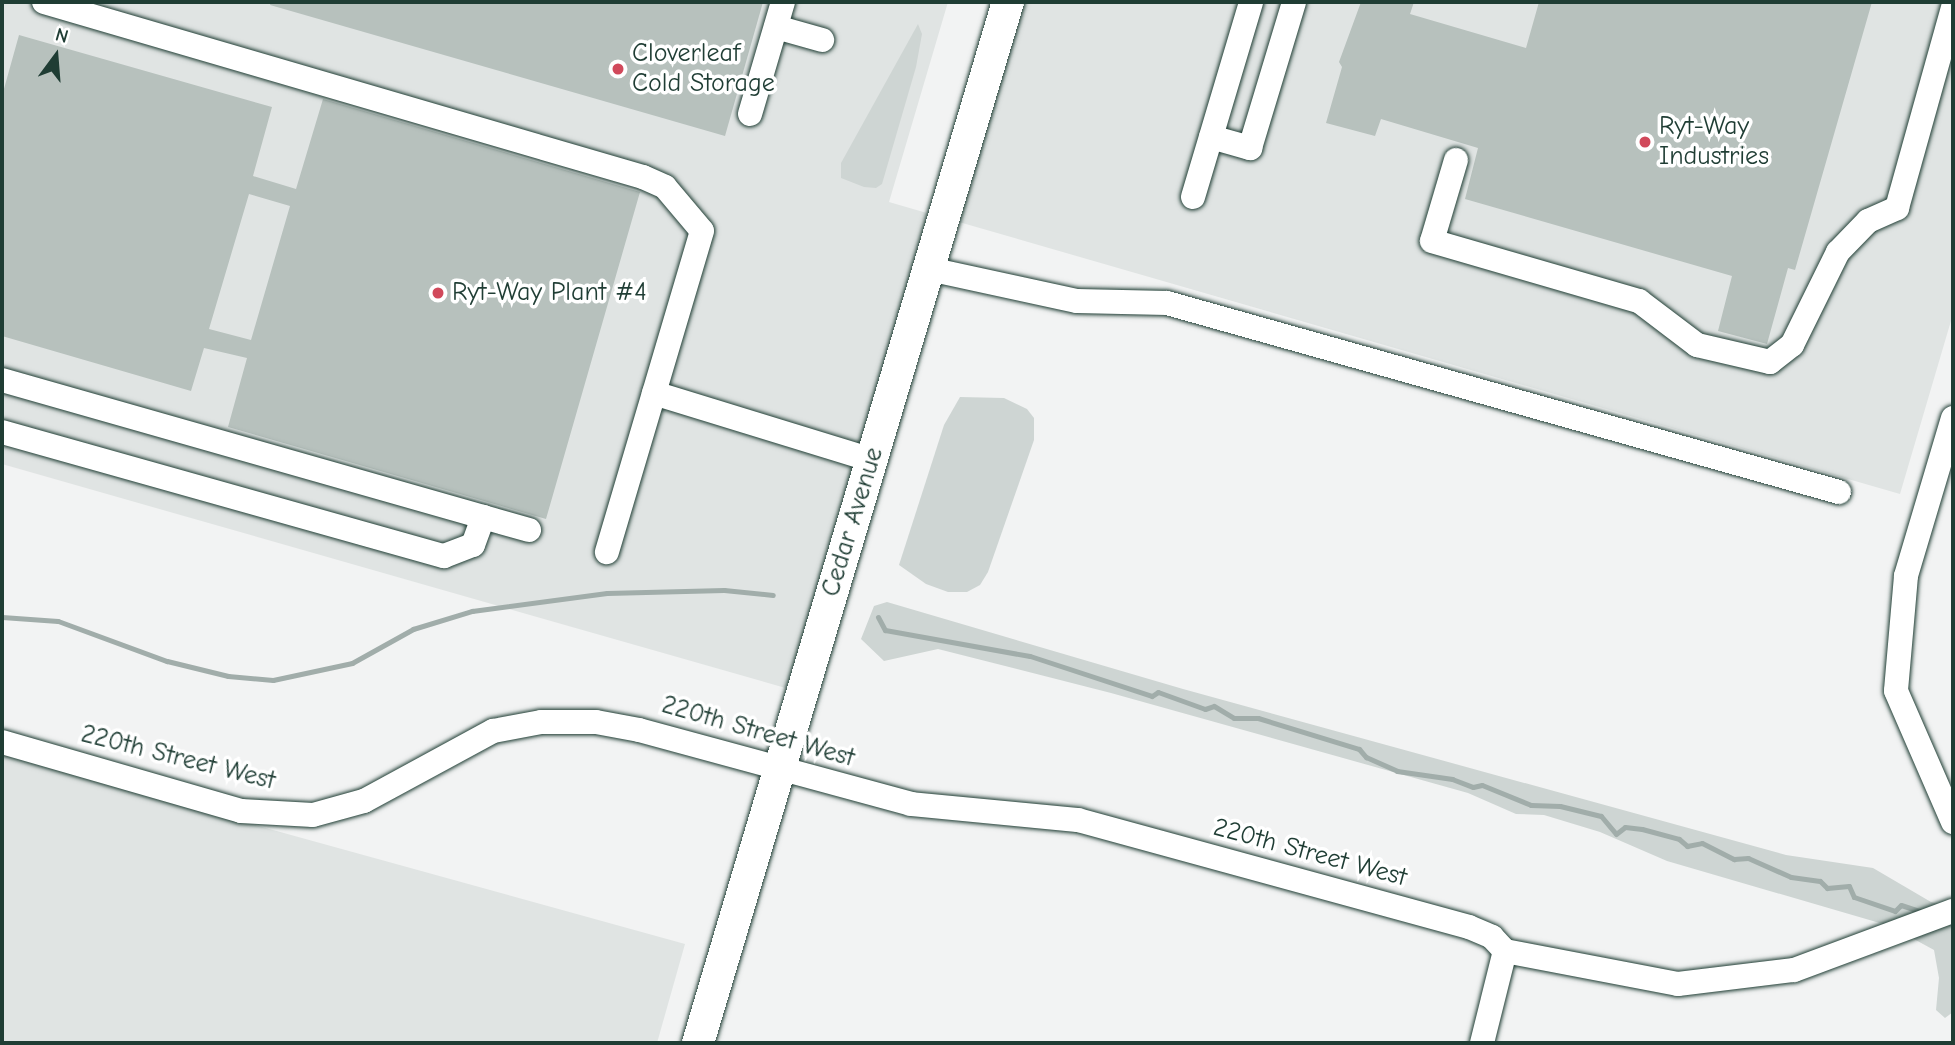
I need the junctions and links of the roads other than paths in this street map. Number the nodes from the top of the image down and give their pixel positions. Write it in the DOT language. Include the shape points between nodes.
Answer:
graph roads {
  1 [pos="44,2"];
  2 [pos="783,2"];
  3 [pos="1008,2"];
  4 [pos="1251,2"];
  5 [pos="1294,2"];
  6 [pos="1953,7"];
  7 [pos="776,27"];
  8 [pos="822,40"];
  9 [pos="750,114"];
  10 [pos="1211,137"];
  11 [pos="1456,160"];
  12 [pos="1193,197"];
  13 [pos="929,269"];
  14 [pos="2,380"];
  15 [pos="654,393"];
  16 [pos="1953,418"];
  17 [pos="2,432"];
  18 [pos="872,460"];
  19 [pos="1839,492"];
  20 [pos="483,517"];
  21 [pos="529,530"];
  22 [pos="607,552"];
  23 [pos="2,742"];
  24 [pos="780,770"];
  25 [pos="1953,822"];
  26 [pos="1953,911"];
  27 [pos="1505,951"];
  28 [pos="698,1043"];
  29 [pos="1482,1043"];
  1 -- 15 [label="street" via="643,177 664,187 702,231"];
  2 -- 7 [label="street"];
  3 -- 13 [label="main road, Cedar Avenue"];
  4 -- 10 [label="street"];
  5 -- 10 [label="street" via="1250,148"];
  6 -- 11 [label="street" via="1897,208 1868,221 1838,252 1792,345 1770,362 1698,345 1639,301 1432,241"];
  7 -- 8 [label="street"];
  7 -- 9 [label="street"];
  10 -- 12 [label="street"];
  13 -- 18 [label="main road, Cedar Avenue"];
  13 -- 19 [label="street" via="1077,301 1167,303"];
  14 -- 20 [label="street"];
  15 -- 18 [label="street"];
  15 -- 22 [label="street"];
  16 -- 25 [label="street" via="1906,576 1896,691"];
  17 -- 20 [label="street" via="444,556 473,545"];
  18 -- 24 [label="main road, Cedar Avenue"];
  20 -- 21 [label="street"];
  23 -- 24 [label="street, 220th Street West" via="264,815 336,810 411,778 493,731 541,722 596,722 639,730"];
  24 -- 27 [label="street, 220th Street West" via="911,804 1078,820 1469,927 1492,937"];
  24 -- 28 [label="main road, Cedar Avenue"];
  26 -- 27 [label="street" via="1794,970 1678,984"];
  27 -- 29 [label="street"];
}
